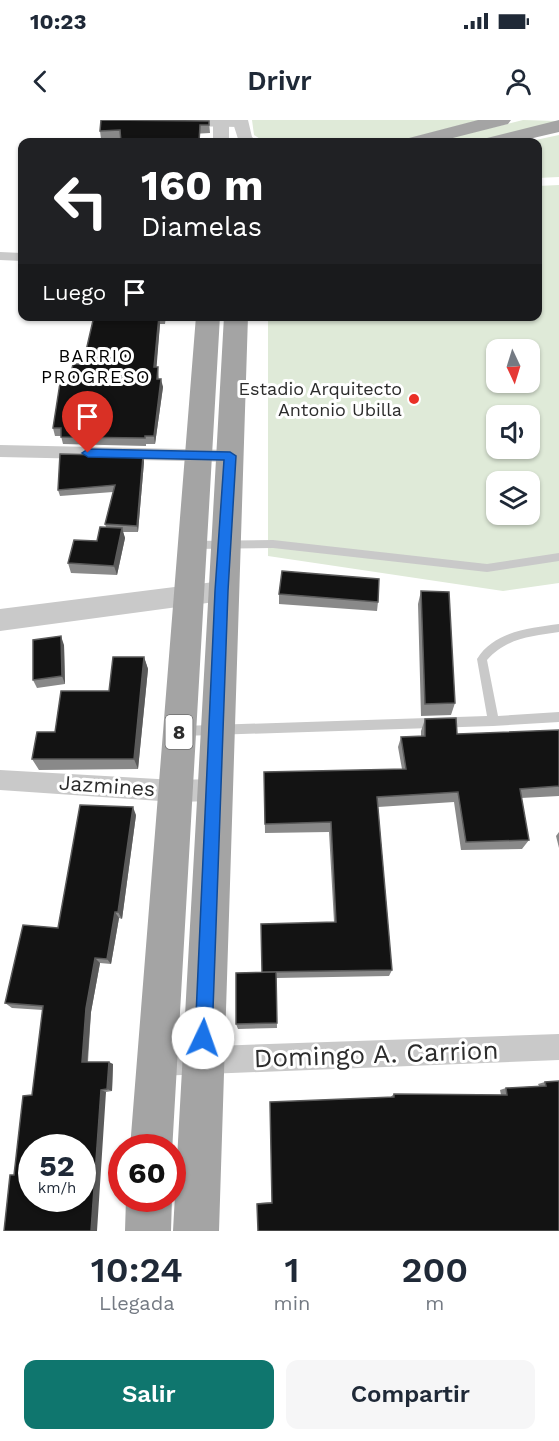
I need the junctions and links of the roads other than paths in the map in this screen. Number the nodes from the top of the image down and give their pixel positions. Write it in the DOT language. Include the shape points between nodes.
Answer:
graph roads {
  1 [pos="501,120"];
  2 [pos="221,121"];
  3 [pos="165,122"];
  4 [pos="240,122"];
  5 [pos="559,126"];
  6 [pos="221,138"];
  7 [pos="245,138"];
  8 [pos="431,138"];
  9 [pos="510,138"];
  10 [pos="0,256"];
  11 [pos="18,257"];
  12 [pos="208,321"];
  13 [pos="235,321"];
  14 [pos="0,450"];
  15 [pos="214,456"];
  16 [pos="208,545"];
  17 [pos="559,557"];
  18 [pos="205,593"];
  19 [pos="0,621"];
  20 [pos="559,628"];
  21 [pos="559,717"];
  22 [pos="493,721"];
  23 [pos="217,730"];
  24 [pos="179,731"];
  25 [pos="0,780"];
  26 [pos="175,790"];
  27 [pos="215,790"];
  28 [pos="559,1047"];
  29 [pos="202,1060"];
  30 [pos="157,1062"];
  31 [pos="153,1134"];
  32 [pos="149,1212"];
  33 [pos="148,1231"];
  34 [pos="196,1231"];
  1 -- 8 [label="main road"];
  2 -- 3 [label="street"];
  2 -- 4 [label="street"];
  2 -- 6 [label="street"];
  4 -- 7 [label="street"];
  5 -- 9 [label="main road"];
  10 -- 11 [label="street"];
  12 -- 15 [label="main road, 8"];
  13 -- 15 [label="main road, 8"];
  14 -- 15 [label="street"];
  15 -- 16 [label="main road, 8"];
  16 -- 17 [label="lane" via="273,544 487,568"];
  16 -- 18 [label="main road, 8"];
  18 -- 19 [label="street"];
  18 -- 23 [label="main road, 8"];
  18 -- 24 [label="main road, 8"];
  20 -- 22 [label="lane" via="513,635 491,646 482,659"];
  21 -- 22 [label="lane"];
  22 -- 23 [label="lane"];
  23 -- 24 [label="lane"];
  23 -- 27 [label="main road, 8"];
  24 -- 26 [label="main road, 8"];
  25 -- 26 [label="street, Jazmines"];
  26 -- 27 [label="street, Jazmines"];
  26 -- 30 [label="main road, 8"];
  27 -- 29 [label="main road, 8"];
  28 -- 29 [label="street, Domingo A. Carrion"];
  29 -- 30 [label="street, Domingo A. Carrion"];
  29 -- 34 [label="main road, 8"];
  30 -- 31 [label="main road, 8"];
  32 -- 33 [label="main road"];
}
